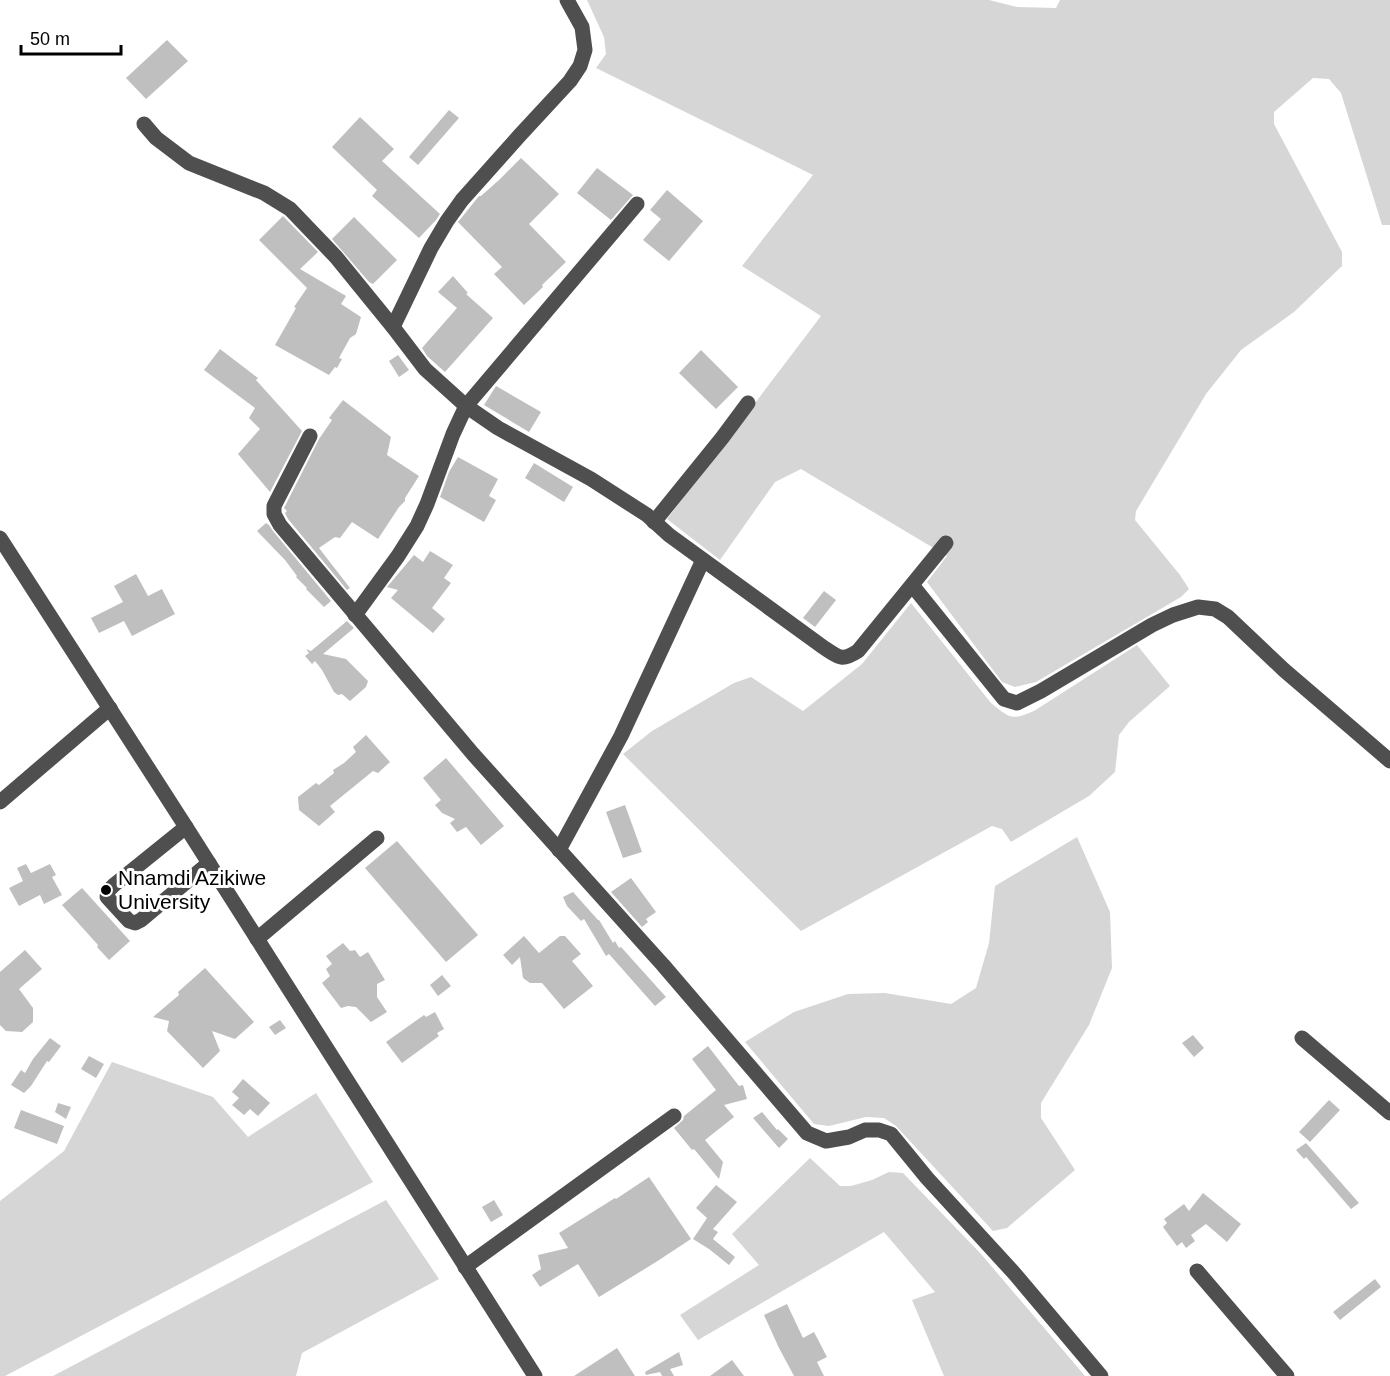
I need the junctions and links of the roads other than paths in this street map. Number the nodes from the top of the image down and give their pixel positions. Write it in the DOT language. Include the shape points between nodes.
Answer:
graph roads {
  1 [pos="567,0"];
  2 [pos="144,124"];
  3 [pos="636,204"];
  4 [pos="393,327"];
  5 [pos="748,403"];
  6 [pos="466,406"];
  7 [pos="310,436"];
  8 [pos="654,522"];
  9 [pos="0,538"];
  10 [pos="946,543"];
  11 [pos="703,560"];
  12 [pos="912,585"];
  13 [pos="355,615"];
  14 [pos="110,708"];
  15 [pos="1390,761"];
  16 [pos="0,801"];
  17 [pos="186,827"];
  18 [pos="377,838"];
  19 [pos="559,850"];
  20 [pos="209,863"];
  21 [pos="257,939"];
  22 [pos="1302,1038"];
  23 [pos="1390,1113"];
  24 [pos="674,1116"];
  25 [pos="465,1267"];
  26 [pos="1197,1271"];
  27 [pos="535,1376"];
  28 [pos="1101,1376"];
  29 [pos="1287,1376"];
  1 -- 4 [label="street" via="582,27 585,50 580,66 462,200 431,248"];
  2 -- 4 [label="street" via="189,163 264,193 290,209 336,257"];
  3 -- 6 [label="street"];
  4 -- 6 [label="street" via="425,369"];
  5 -- 8 [label="street"];
  6 -- 8 [label="street" via="591,479"];
  6 -- 13 [label="street" via="417,526"];
  7 -- 13 [label="street" via="274,506 274,514"];
  8 -- 11 [label="street"];
  9 -- 14 [label="street"];
  10 -- 12 [label="street"];
  11 -- 12 [label="street" via="840,657 858,651"];
  11 -- 19 [label="street" via="621,736"];
  12 -- 15 [label="street" via="1004,699 1017,703 1173,615 1198,607 1215,609"];
  13 -- 19 [label="street"];
  14 -- 16 [label="street"];
  14 -- 17 [label="street"];
  17 -- 20 [label="street"];
  17 -- 20 [label="street" via="114,885 107,897 135,923"];
  18 -- 21 [label="street"];
  19 -- 28 [label="street" via="807,1133 826,1141 865,1130 891,1134"];
  20 -- 21 [label="street"];
  21 -- 25 [label="street"];
  22 -- 23 [label="street"];
  24 -- 25 [label="street"];
  25 -- 27 [label="street"];
  26 -- 29 [label="street"];
}
